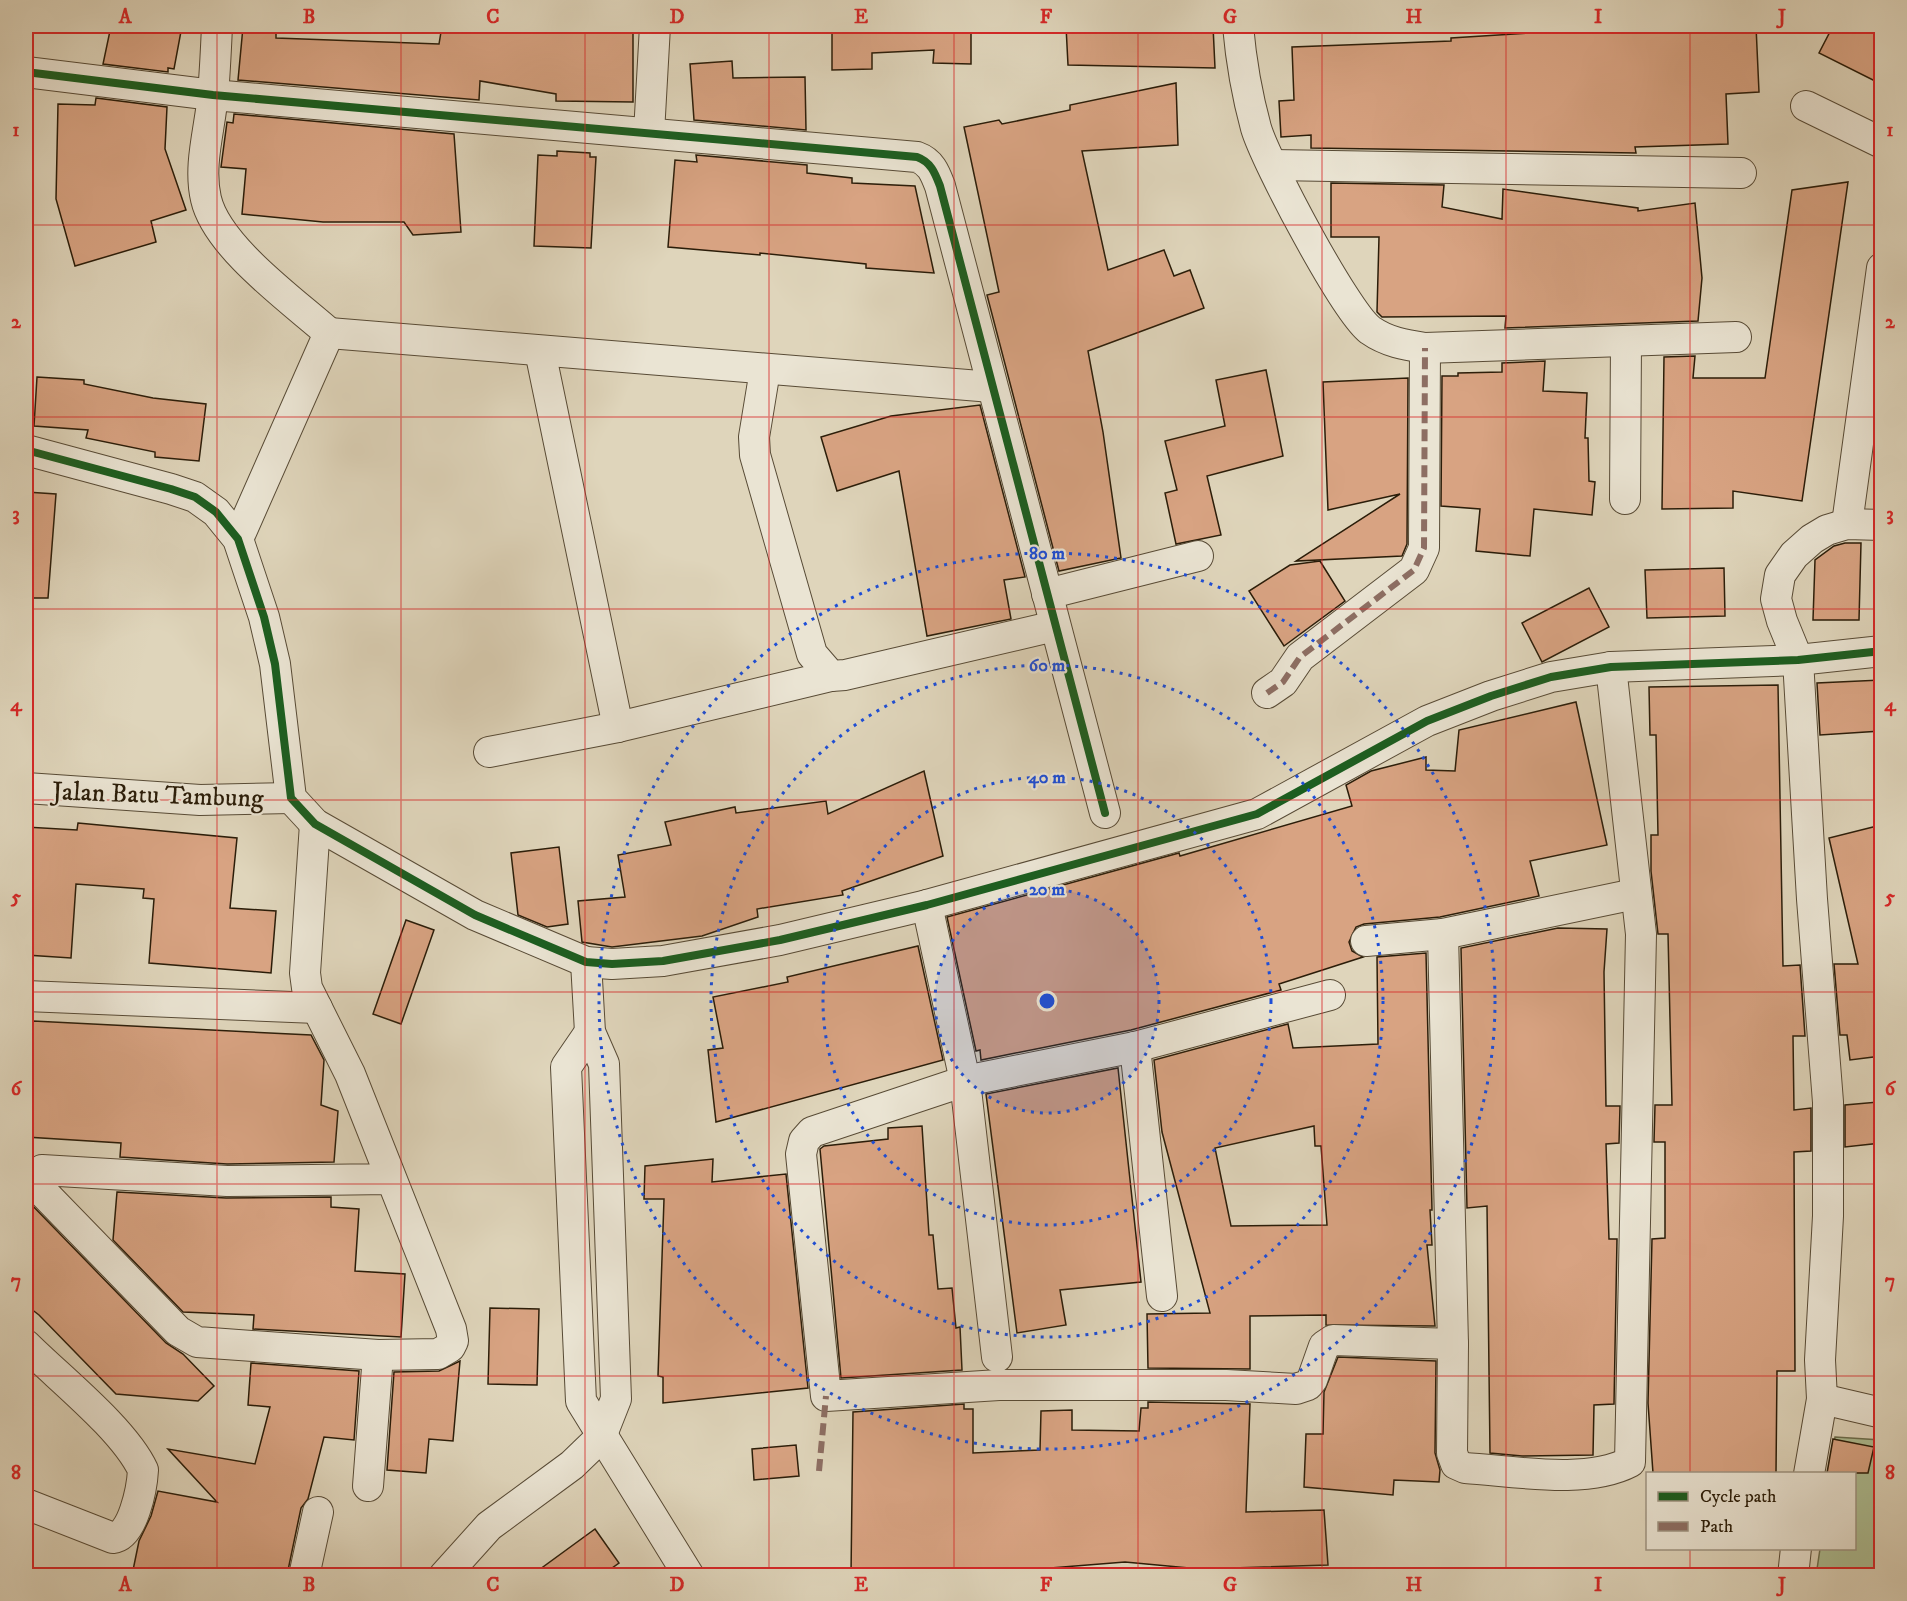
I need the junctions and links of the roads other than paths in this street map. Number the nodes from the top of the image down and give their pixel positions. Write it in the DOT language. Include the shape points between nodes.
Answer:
graph roads {
  1 [pos="217,26"];
  2 [pos="655,26"];
  3 [pos="1238,26"];
  4 [pos="26,72"];
  5 [pos="213,95"];
  6 [pos="1806,106"];
  7 [pos="649,133"];
  8 [pos="1881,143"];
  9 [pos="1273,165"];
  10 [pos="1741,173"];
  11 [pos="1881,268"];
  12 [pos="329,333"];
  13 [pos="1736,337"];
  14 [pos="1626,341"];
  15 [pos="1425,348"];
  16 [pos="540,351"];
  17 [pos="765,370"];
  18 [pos="992,387"];
  19 [pos="26,450"];
  20 [pos="1625,499"];
  21 [pos="1847,524"];
  22 [pos="1881,525"];
  23 [pos="238,539"];
  24 [pos="1198,556"];
  25 [pos="1047,594"];
  26 [pos="1055,626"];
  27 [pos="1881,651"];
  28 [pos="1798,660"];
  29 [pos="1611,667"];
  30 [pos="831,676"];
  31 [pos="1267,693"];
  32 [pos="618,727"];
  33 [pos="489,752"];
  34 [pos="26,788"];
  35 [pos="291,798"];
  36 [pos="1105,813"];
  37 [pos="315,824"];
  38 [pos="1635,894"];
  39 [pos="927,905"];
  40 [pos="1443,934"];
  41 [pos="1366,941"];
  42 [pos="586,962"];
  43 [pos="1330,994"];
  44 [pos="26,996"];
  45 [pos="317,1008"];
  46 [pos="1135,1047"];
  47 [pos="965,1081"];
  48 [pos="390,1179"];
  49 [pos="1162,1296"];
  50 [pos="1453,1344"];
  51 [pos="27,1354"];
  52 [pos="378,1355"];
  53 [pos="997,1357"];
  54 [pos="1822,1399"];
  55 [pos="1881,1413"];
  56 [pos="601,1437"];
  57 [pos="1809,1472"];
  58 [pos="368,1486"];
  59 [pos="26,1504"];
  60 [pos="318,1512"];
  61 [pos="1796,1550"];
  62 [pos="304,1575"];
  63 [pos="444,1575"];
  64 [pos="689,1575"];
  65 [pos="1793,1575"];
  1 -- 5 [label="street"];
  2 -- 7 [label="street"];
  3 -- 9 [label="street" via="1241,60 1257,130"];
  4 -- 5 [label="street"];
  5 -- 7 [label="street"];
  5 -- 12 [label="street" via="203,172 207,201 219,228 243,256"];
  6 -- 8 [label="street"];
  7 -- 18 [label="street" via="925,160 932,166 940,186"];
  9 -- 10 [label="street"];
  9 -- 15 [label="street" via="1358,318 1384,339"];
  11 -- 21 [label="street"];
  12 -- 16 [label="street"];
  12 -- 23 [label="street"];
  13 -- 14 [label="street"];
  14 -- 15 [label="street"];
  14 -- 20 [label="street"];
  15 -- 31 [label="street" via="1424,548 1420,559 1414,570 1300,657 1282,682"];
  16 -- 17 [label="street"];
  16 -- 32 [label="street"];
  17 -- 18 [label="street"];
  17 -- 30 [label="street" via="753,437 755,455 812,654"];
  18 -- 25 [label="street"];
  19 -- 23 [label="street" via="195,497 216,512"];
  21 -- 22 [label="street"];
  21 -- 28 [label="street" via="1812,539 1780,575 1776,599"];
  23 -- 35 [label="street" via="275,664"];
  24 -- 25 [label="street"];
  25 -- 26 [label="street"];
  26 -- 30 [label="street"];
  26 -- 36 [label="street"];
  27 -- 28 [label="street"];
  28 -- 29 [label="street"];
  28 -- 54 [label="street" via="1828,1102"];
  29 -- 38 [label="street"];
  29 -- 39 [label="street" via="1551,677 1427,721 1257,814"];
  30 -- 32 [label="street"];
  32 -- 33 [label="street"];
  34 -- 35 [label="street, Jalan Batu Tambung" via="200,800"];
  35 -- 37 [label="street"];
  37 -- 42 [label="street" via="475,915"];
  37 -- 45 [label="street" via="305,973"];
  38 -- 40 [label="street"];
  38 -- 50 [label="street" via="1641,934 1630,1462 1613,1471 1581,1474 1465,1468 1456,1464 1451,1424"];
  39 -- 42 [label="street" via="780,940 663,961"];
  39 -- 47 [label="street"];
  40 -- 41 [label="street"];
  40 -- 50 [label="street"];
  42 -- 56 [label="street" via="590,1032 604,1064 616,1399"];
  43 -- 46 [label="street"];
  44 -- 45 [label="street"];
  45 -- 48 [label="street" via="350,1074"];
  46 -- 47 [label="street"];
  46 -- 49 [label="street"];
  47 -- 50 [label="street" via="812,1132 804,1141 801,1154 826,1396 999,1385 1226,1385 1296,1389 1308,1385 1324,1346 1333,1340"];
  47 -- 53 [label="street"];
  48 -- 52 [label="street" via="453,1341 445,1352 438,1354"];
  48 -- 52 [label="street" via="227,1181 42,1170 34,1178 39,1191 185,1338 256,1348"];
  51 -- 59 [label="street" via="102,1418 139,1461 142,1480 129,1529 119,1538"];
  52 -- 58 [label="street"];
  54 -- 55 [label="street"];
  54 -- 57 [label="street"];
  56 -- 63 [label="street" via="572,1465 489,1526"];
  56 -- 64 [label="street"];
  60 -- 62 [label="street"];
  61 -- 65 [label="street"];
}
